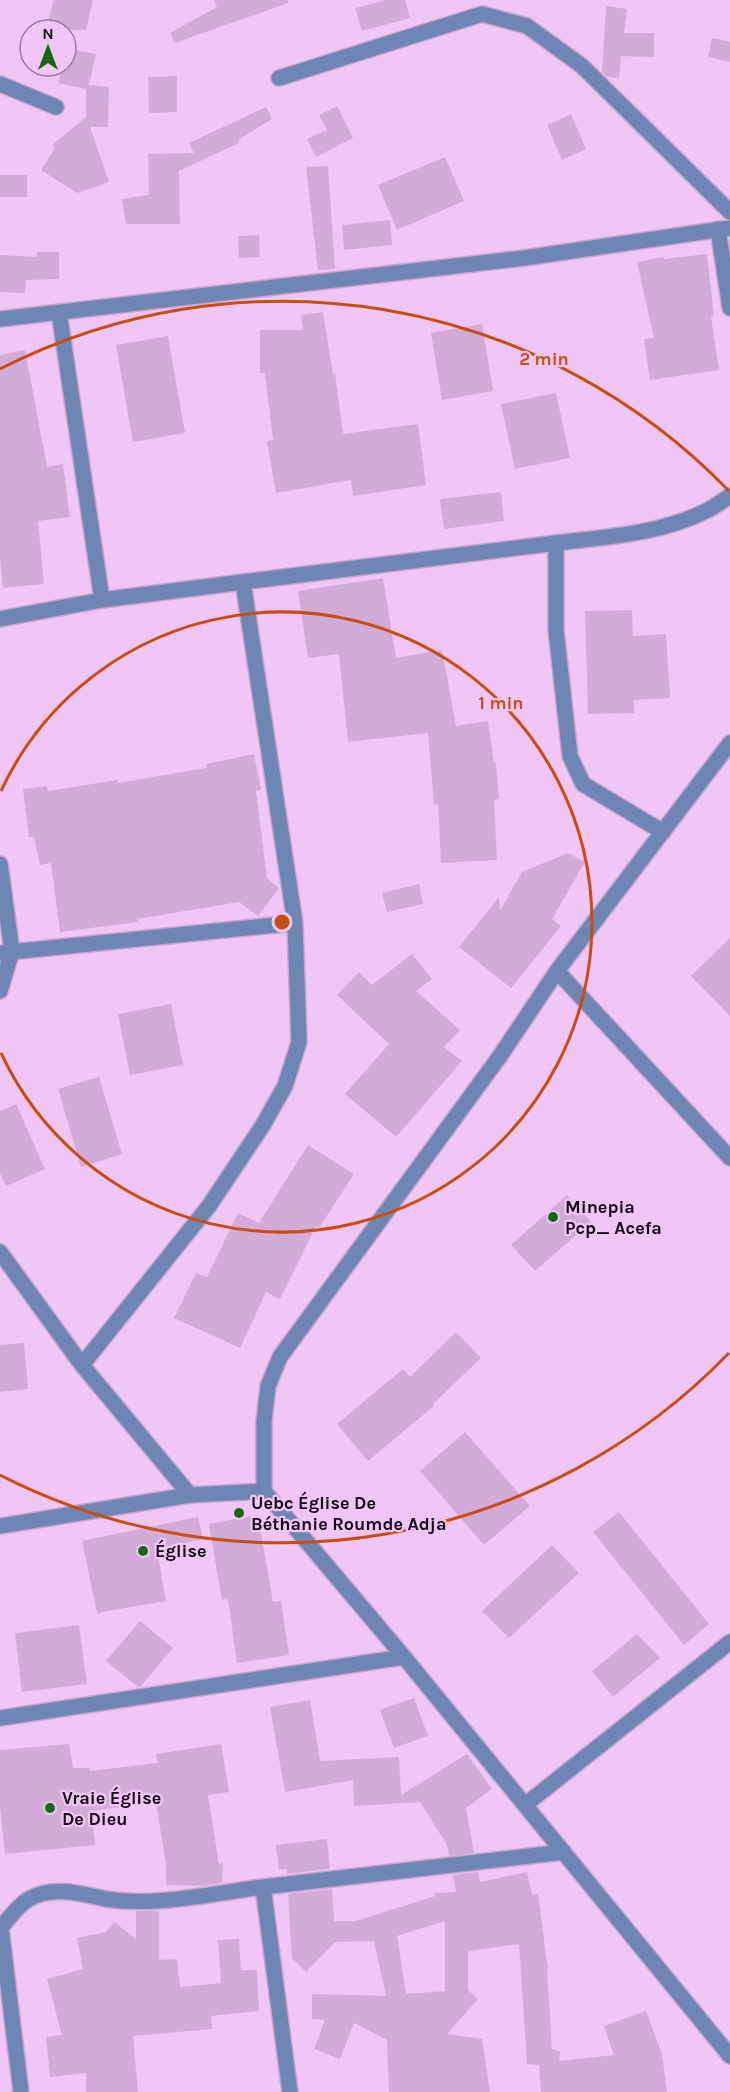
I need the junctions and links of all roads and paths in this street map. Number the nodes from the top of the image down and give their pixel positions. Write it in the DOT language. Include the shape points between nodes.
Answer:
graph roads {
  1 [pos="279,78"];
  2 [pos="0,84"];
  3 [pos="56,107"];
  4 [pos="730,212"];
  5 [pos="724,229"];
  6 [pos="730,308"];
  7 [pos="59,312"];
  8 [pos="0,319"];
  9 [pos="730,495"];
  10 [pos="556,543"];
  11 [pos="243,582"];
  12 [pos="102,600"];
  13 [pos="0,619"];
  14 [pos="730,744"];
  15 [pos="663,832"];
  16 [pos="0,864"];
  17 [pos="295,923"];
  18 [pos="6,952"];
  19 [pos="557,971"];
  20 [pos="0,991"];
  21 [pos="730,1158"];
  22 [pos="0,1252"];
  23 [pos="82,1365"];
  24 [pos="264,1491"];
  25 [pos="190,1495"];
  26 [pos="0,1526"];
  27 [pos="730,1642"];
  28 [pos="404,1657"];
  29 [pos="0,1718"];
  30 [pos="525,1805"];
  31 [pos="564,1852"];
  32 [pos="263,1887"];
  33 [pos="0,1928"];
  34 [pos="730,2056"];
  35 [pos="21,2092"];
  36 [pos="290,2092"];
  1 -- 4 [label="street" via="482,14 527,26 582,66"];
  2 -- 3 [label="street"];
  5 -- 6 [label="street"];
  5 -- 7 [label="street" via="524,258"];
  7 -- 8 [label="street"];
  7 -- 12 [label="street"];
  9 -- 10 [label="street" via="707,511 674,524 632,534"];
  10 -- 11 [label="street"];
  10 -- 15 [label="street" via="556,630 570,756 583,784"];
  11 -- 12 [label="street"];
  11 -- 17 [label="street"];
  12 -- 13 [label="street"];
  14 -- 15 [label="street"];
  15 -- 19 [label="street"];
  16 -- 18 [label="street"];
  17 -- 18 [label="street"];
  17 -- 23 [label="street" via="299,1042 285,1086 209,1206"];
  18 -- 20 [label="street"];
  19 -- 21 [label="street"];
  19 -- 24 [label="street" via="493,1066 280,1357 268,1386"];
  22 -- 23 [label="street"];
  23 -- 25 [label="street"];
  24 -- 25 [label="street"];
  24 -- 28 [label="street"];
  25 -- 26 [label="street"];
  27 -- 30 [label="street"];
  28 -- 29 [label="street"];
  28 -- 30 [label="street"];
  30 -- 31 [label="street"];
  31 -- 32 [label="street"];
  31 -- 34 [label="street"];
  32 -- 33 [label="street" via="148,1902 72,1891 49,1893 29,1899"];
  32 -- 36 [label="street"];
  33 -- 35 [label="street"];
}
